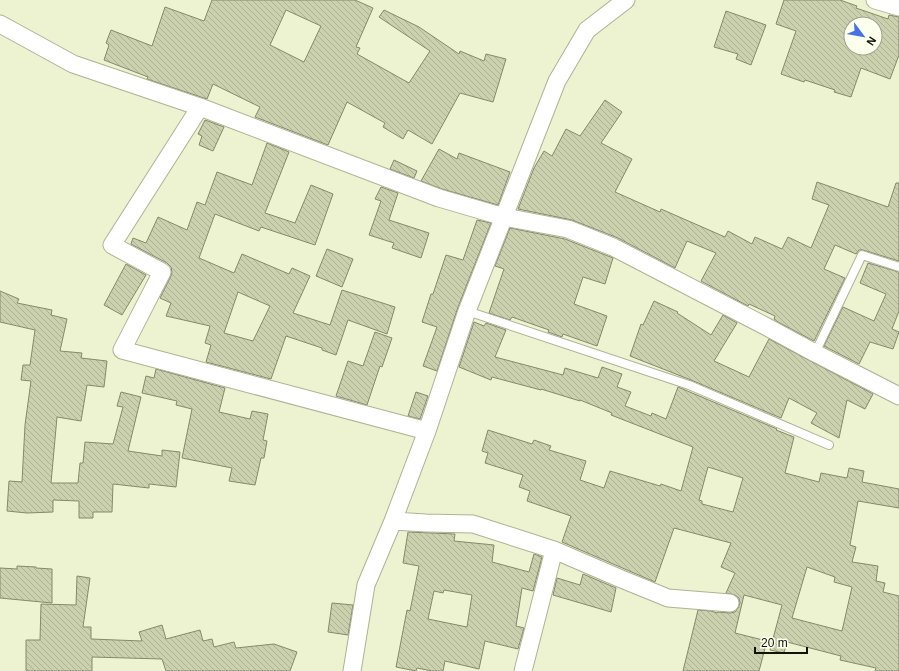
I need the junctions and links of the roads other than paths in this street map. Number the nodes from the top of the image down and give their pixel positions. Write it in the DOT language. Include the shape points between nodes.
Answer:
graph roads {
  1 [pos="626,0"];
  2 [pos="876,0"];
  3 [pos="899,7"];
  4 [pos="0,24"];
  5 [pos="200,107"];
  6 [pos="504,217"];
  7 [pos="899,268"];
  8 [pos="467,311"];
  9 [pos="815,353"];
  10 [pos="899,396"];
  11 [pos="427,431"];
  12 [pos="829,445"];
  13 [pos="393,521"];
  14 [pos="554,550"];
  15 [pos="730,603"];
  16 [pos="352,671"];
  17 [pos="523,671"];
  1 -- 6 [label="street" via="587,30 557,81"];
  2 -- 3 [label="street"];
  4 -- 5 [label="street" via="73,64"];
  5 -- 6 [label="street" via="439,198"];
  5 -- 11 [label="street" via="112,245 162,272 122,350"];
  6 -- 8 [label="street"];
  6 -- 9 [label="street" via="568,229 614,247"];
  7 -- 9 [label="lane" via="862,255"];
  8 -- 11 [label="street"];
  8 -- 12 [label="lane" via="689,385"];
  9 -- 10 [label="street"];
  11 -- 13 [label="street"];
  13 -- 14 [label="street" via="473,524"];
  13 -- 16 [label="street" via="366,585"];
  14 -- 15 [label="street" via="668,598"];
  14 -- 17 [label="street"];
}
